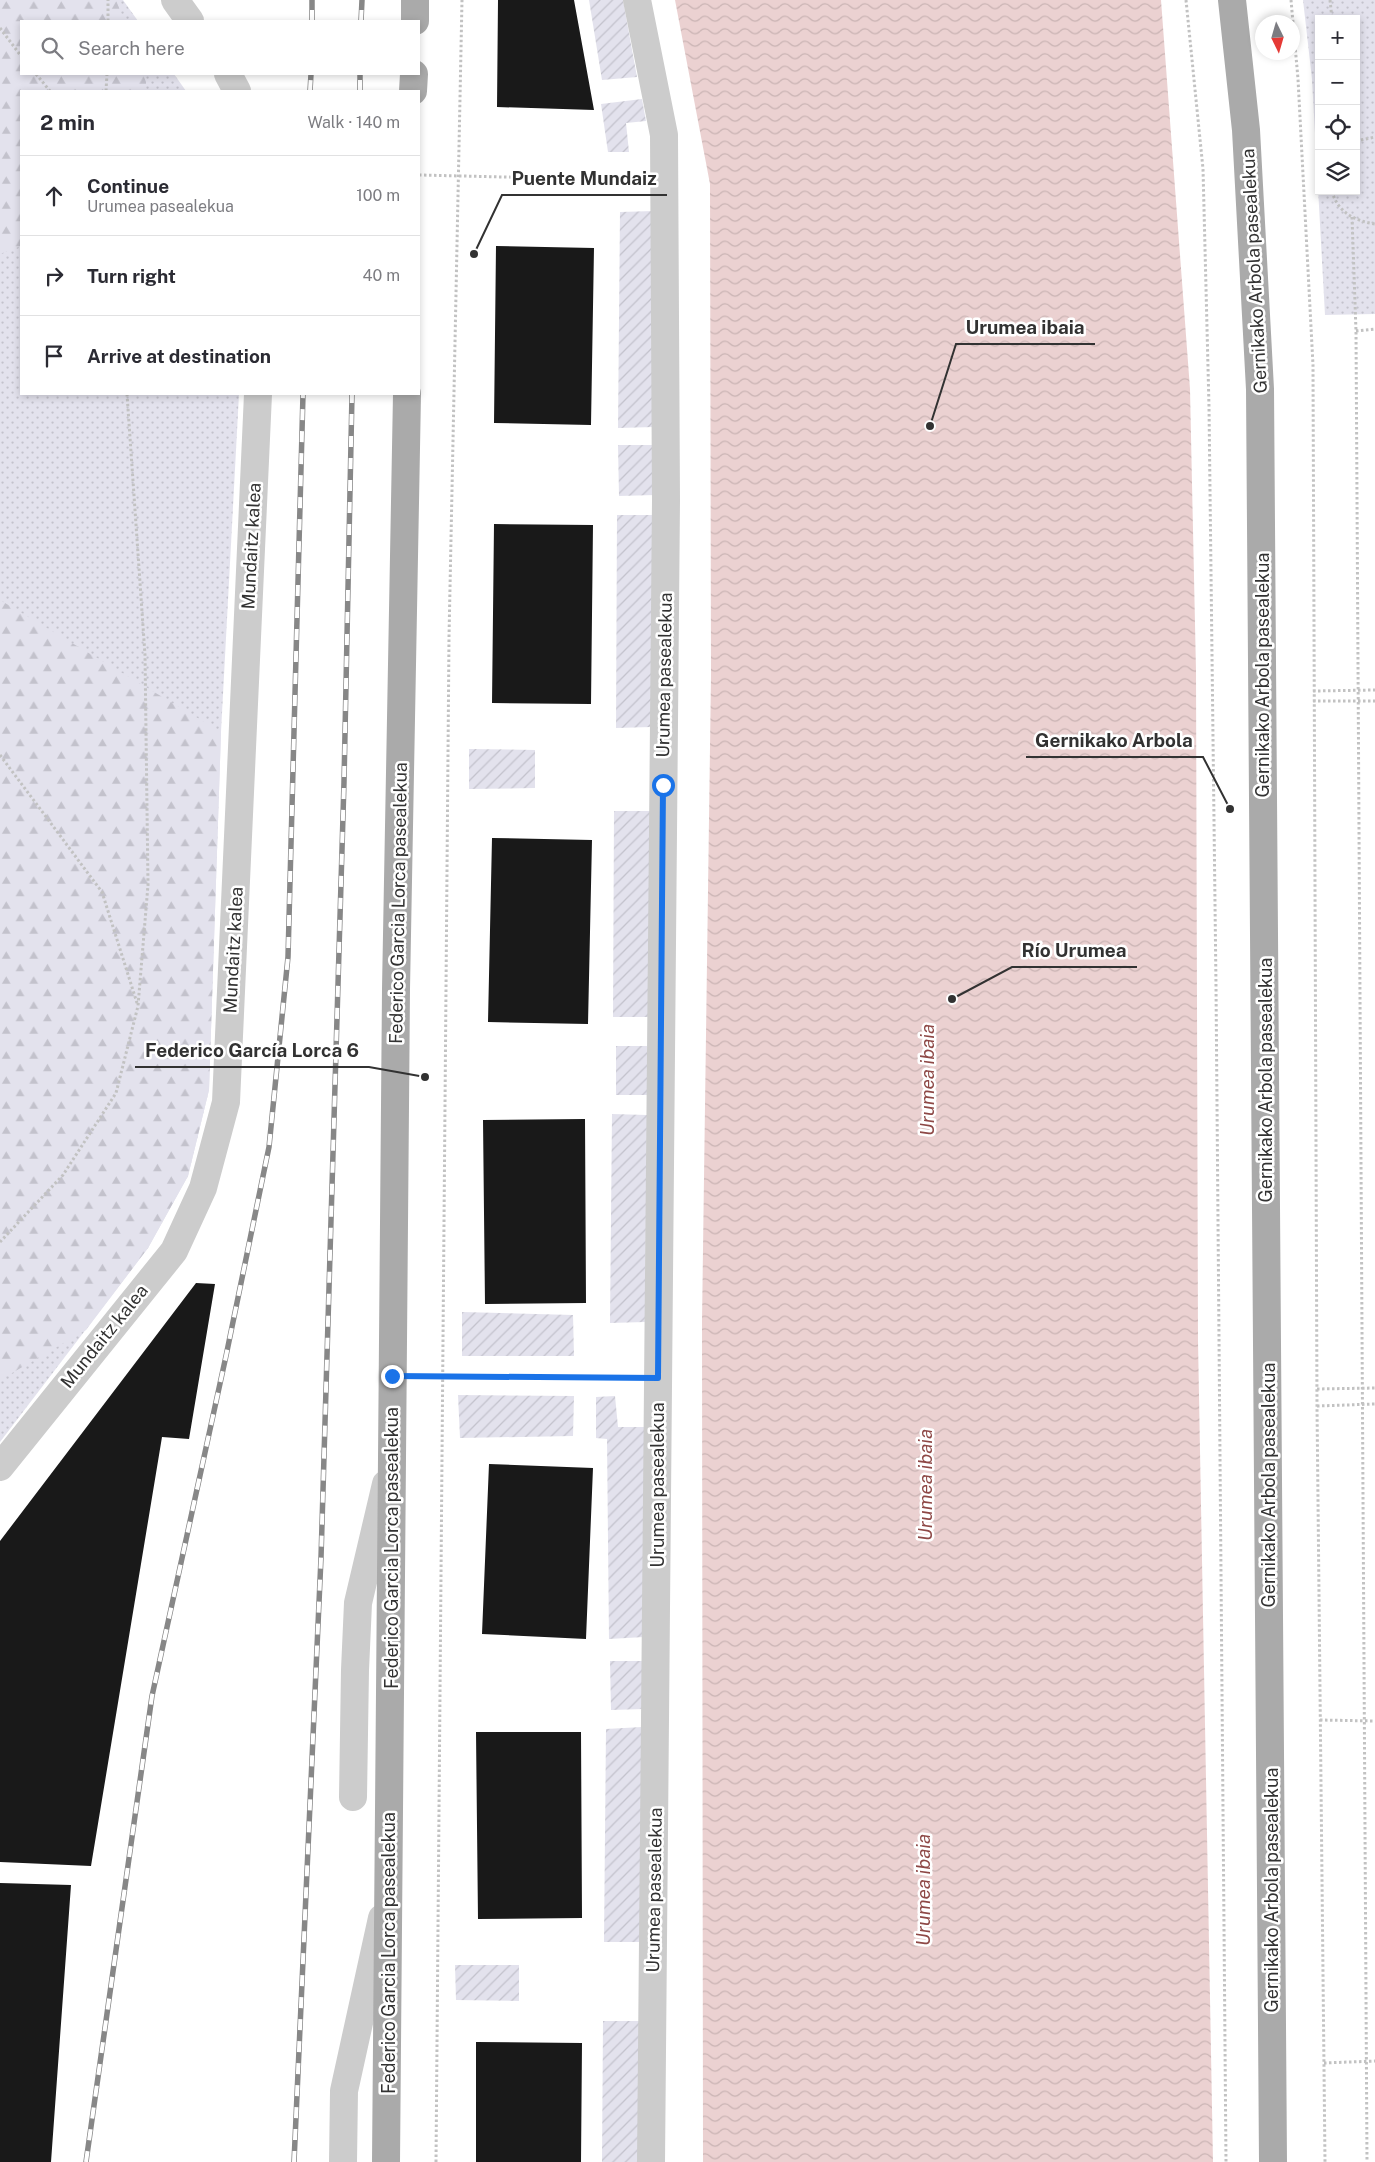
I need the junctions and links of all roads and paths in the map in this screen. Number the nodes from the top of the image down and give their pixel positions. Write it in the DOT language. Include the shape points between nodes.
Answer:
graph roads {
  1 [pos="108,0"];
  2 [pos="175,0"];
  3 [pos="415,0"];
  4 [pos="462,0"];
  5 [pos="637,0"];
  6 [pos="1186,0"];
  7 [pos="1232,0"];
  8 [pos="1291,0"];
  9 [pos="1330,0"];
  10 [pos="1332,15"];
  11 [pos="108,20"];
  12 [pos="189,20"];
  13 [pos="415,20"];
  14 [pos="0,28"];
  15 [pos="20,55"];
  16 [pos="37,75"];
  17 [pos="107,75"];
  18 [pos="229,75"];
  19 [pos="414,75"];
  20 [pos="49,90"];
  21 [pos="106,90"];
  22 [pos="236,90"];
  23 [pos="413,90"];
  24 [pos="1375,137"];
  25 [pos="1360,139"];
  26 [pos="420,176"];
  27 [pos="458,176"];
  28 [pos="664,180"];
  29 [pos="1334,195"];
  30 [pos="1352,217"];
  31 [pos="1375,224"];
  32 [pos="1375,330"];
  33 [pos="1356,331"];
  34 [pos="126,395"];
  35 [pos="258,395"];
  36 [pos="407,395"];
  37 [pos="1358,690"];
  38 [pos="1375,690"];
  39 [pos="1314,691"];
  40 [pos="1313,701"];
  41 [pos="1358,701"];
  42 [pos="1375,701"];
  43 [pos="0,756"];
  44 [pos="138,1006"];
  45 [pos="0,1242"];
  46 [pos="392,1376"];
  47 [pos="443,1377"];
  48 [pos="658,1378"];
  49 [pos="1362,1388"];
  50 [pos="1375,1388"];
  51 [pos="1317,1389"];
  52 [pos="1362,1404"];
  53 [pos="1375,1404"];
  54 [pos="1317,1406"];
  55 [pos="392,1460"];
  56 [pos="0,1467"];
  57 [pos="1320,1720"];
  58 [pos="1364,1721"];
  59 [pos="1375,1721"];
  60 [pos="353,1797"];
  61 [pos="388,1890"];
  62 [pos="1375,2060"];
  63 [pos="1366,2062"];
  64 [pos="1324,2063"];
  65 [pos="343,2162"];
  66 [pos="386,2162"];
  67 [pos="436,2162"];
  68 [pos="651,2162"];
  69 [pos="1226,2162"];
  70 [pos="1273,2162"];
  71 [pos="1325,2162"];
  72 [pos="1366,2162"];
  1 -- 11 [label="path"];
  2 -- 12 [label="street"];
  3 -- 13 [label="main road"];
  4 -- 27 [label="path"];
  5 -- 28 [label="street, Urumea pasealekua" via="664,135"];
  6 -- 69 [label="path" via="1203,169 1210,407"];
  7 -- 70 [label="main road, Gernikako Arbola pasealekua" via="1246,130 1260,389"];
  8 -- 39 [label="path" via="1313,365"];
  9 -- 10 [label="path"];
  14 -- 15 [label="path"];
  16 -- 20 [label="path"];
  17 -- 21 [label="path"];
  18 -- 22 [label="street"];
  19 -- 23 [label="main road"];
  24 -- 25 [label="path"];
  26 -- 27 [label="path"];
  27 -- 28 [label="path"];
  27 -- 47 [label="path" via="449,657"];
  28 -- 48 [label="street, Urumea pasealekua" via="666,500"];
  29 -- 30 [label="path" via="1341,209"];
  30 -- 31 [label="path"];
  30 -- 33 [label="path"];
  32 -- 33 [label="path"];
  33 -- 37 [label="path"];
  34 -- 44 [label="path" via="145,655 148,885"];
  35 -- 56 [label="street, Mundaitz kalea" via="226,1102 203,1188 174,1250"];
  36 -- 46 [label="main road, Federico Garcia Lorca pasealekua"];
  37 -- 38 [label="path"];
  37 -- 39 [label="path"];
  37 -- 41 [label="path"];
  39 -- 40 [label="path"];
  40 -- 41 [label="path"];
  40 -- 51 [label="path"];
  41 -- 42 [label="path"];
  41 -- 49 [label="path"];
  43 -- 44 [label="path" via="102,892"];
  44 -- 45 [label="path" via="116,1093 63,1175"];
  46 -- 47 [label="path"];
  46 -- 55 [label="main road, Federico Garcia Lorca pasealekua"];
  47 -- 48 [label="path"];
  47 -- 67 [label="path"];
  48 -- 68 [label="street, Urumea pasealekua"];
  49 -- 50 [label="path"];
  49 -- 51 [label="path"];
  49 -- 52 [label="path"];
  51 -- 54 [label="path"];
  52 -- 53 [label="path"];
  52 -- 54 [label="path"];
  52 -- 58 [label="path"];
  54 -- 57 [label="path"];
  55 -- 60 [label="street" via="358,1603"];
  55 -- 61 [label="main road, Federico Garcia Lorca pasealekua"];
  57 -- 58 [label="path"];
  57 -- 64 [label="path"];
  58 -- 59 [label="path"];
  58 -- 63 [label="path"];
  61 -- 65 [label="street" via="344,2091"];
  61 -- 66 [label="main road, Federico Garcia Lorca pasealekua"];
  62 -- 63 [label="path"];
  63 -- 64 [label="path"];
  63 -- 72 [label="path"];
  64 -- 71 [label="path"];
}
